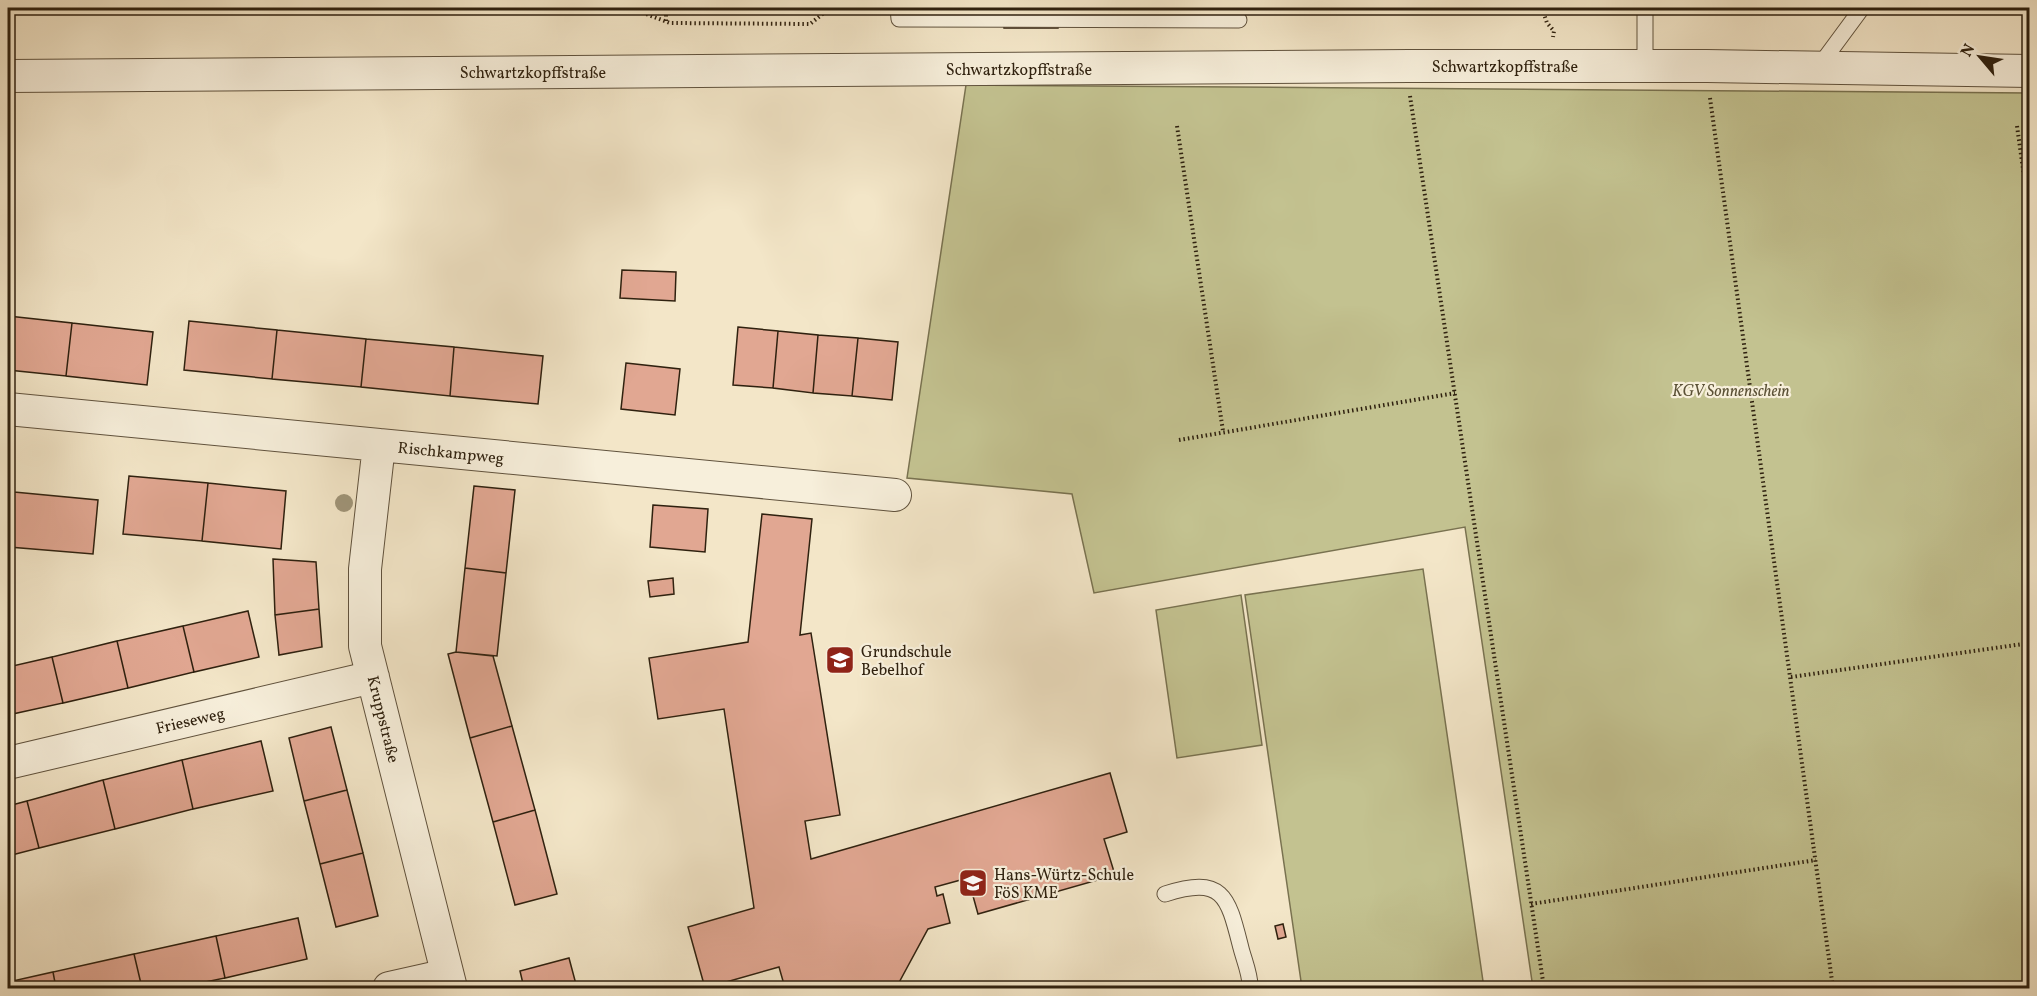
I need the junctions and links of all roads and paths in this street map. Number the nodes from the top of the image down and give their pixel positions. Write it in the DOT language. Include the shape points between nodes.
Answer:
graph roads {
  1 [pos="640,8"];
  2 [pos="666,8"];
  3 [pos="830,8"];
  4 [pos="898,8"];
  5 [pos="1645,8"];
  6 [pos="1862,8"];
  7 [pos="1239,20"];
  8 [pos="666,21"];
  9 [pos="1409,66"];
  10 [pos="1707,66"];
  11 [pos="1645,67"];
  12 [pos="1817,69"];
  13 [pos="2030,71"];
  14 [pos="8,76"];
  15 [pos="1178,126"];
  16 [pos="2017,126"];
  17 [pos="2030,219"];
  18 [pos="1455,393"];
  19 [pos="8,409"];
  20 [pos="1223,431"];
  21 [pos="1179,440"];
  22 [pos="379,445"];
  23 [pos="895,495"];
  24 [pos="2030,643"];
  25 [pos="373,677"];
  26 [pos="1791,677"];
  27 [pos="8,763"];
  28 [pos="1816,860"];
  29 [pos="1165,894"];
  30 [pos="1531,904"];
  31 [pos="449,982"];
  32 [pos="389,988"];
  33 [pos="1250,988"];
  34 [pos="1544,988"];
  35 [pos="1833,988"];
  1 -- 8 [label="path"];
  2 -- 8 [label="path"];
  3 -- 8 [label="path" via="810,24"];
  4 -- 7 [label="lane" via="899,18"];
  5 -- 11 [label="lane"];
  6 -- 12 [label="lane"];
  9 -- 11 [label="street, Schwartzkopffstraße"];
  9 -- 14 [label="street, Schwartzkopffstraße"];
  9 -- 18 [label="path"];
  10 -- 11 [label="street, Schwartzkopffstraße"];
  10 -- 12 [label="street, Schwartzkopffstraße"];
  10 -- 26 [label="path"];
  12 -- 13 [label="street, Schwartzkopffstraße"];
  15 -- 20 [label="path"];
  16 -- 17 [label="path"];
  18 -- 20 [label="path"];
  18 -- 30 [label="path"];
  19 -- 22 [label="street, Rischkampweg"];
  20 -- 21 [label="path"];
  22 -- 23 [label="street, Rischkampweg"];
  22 -- 25 [label="street, Kruppstraße" via="365,569 365,646"];
  24 -- 26 [label="path"];
  25 -- 27 [label="street, Frieseweg"];
  25 -- 31 [label="street, Kruppstraße"];
  26 -- 28 [label="path"];
  28 -- 30 [label="path"];
  28 -- 35 [label="path"];
  29 -- 33 [label="lane" via="1190,886 1220,893 1231,908"];
  30 -- 34 [label="path"];
  31 -- 32 [label="street"];
}
